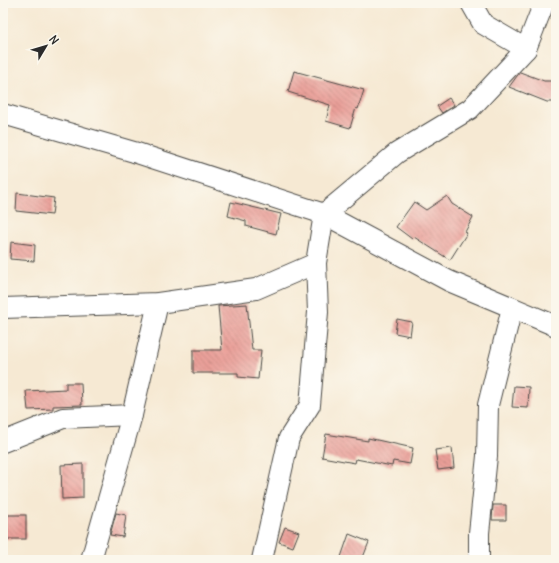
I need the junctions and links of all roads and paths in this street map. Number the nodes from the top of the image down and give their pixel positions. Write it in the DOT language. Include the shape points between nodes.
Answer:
graph roads {
  1 [pos="471,3"];
  2 [pos="544,3"];
  3 [pos="526,49"];
  4 [pos="3,114"];
  5 [pos="324,214"];
  6 [pos="316,263"];
  7 [pos="158,303"];
  8 [pos="3,308"];
  9 [pos="512,308"];
  10 [pos="556,326"];
  11 [pos="132,415"];
  12 [pos="3,442"];
  13 [pos="91,560"];
  14 [pos="262,560"];
  15 [pos="479,560"];
  1 -- 3 [label="street" via="483,24"];
  2 -- 3 [label="street"];
  3 -- 5 [label="street" via="470,109 397,153"];
  4 -- 5 [label="street" via="134,152"];
  5 -- 6 [label="street"];
  5 -- 9 [label="street" via="449,280"];
  6 -- 7 [label="street" via="256,289"];
  6 -- 14 [label="street" via="318,312 310,405 289,438"];
  7 -- 8 [label="street"];
  7 -- 11 [label="street"];
  9 -- 10 [label="street"];
  9 -- 15 [label="street" via="488,405"];
  11 -- 12 [label="street" via="63,418"];
  11 -- 13 [label="street"];
}
